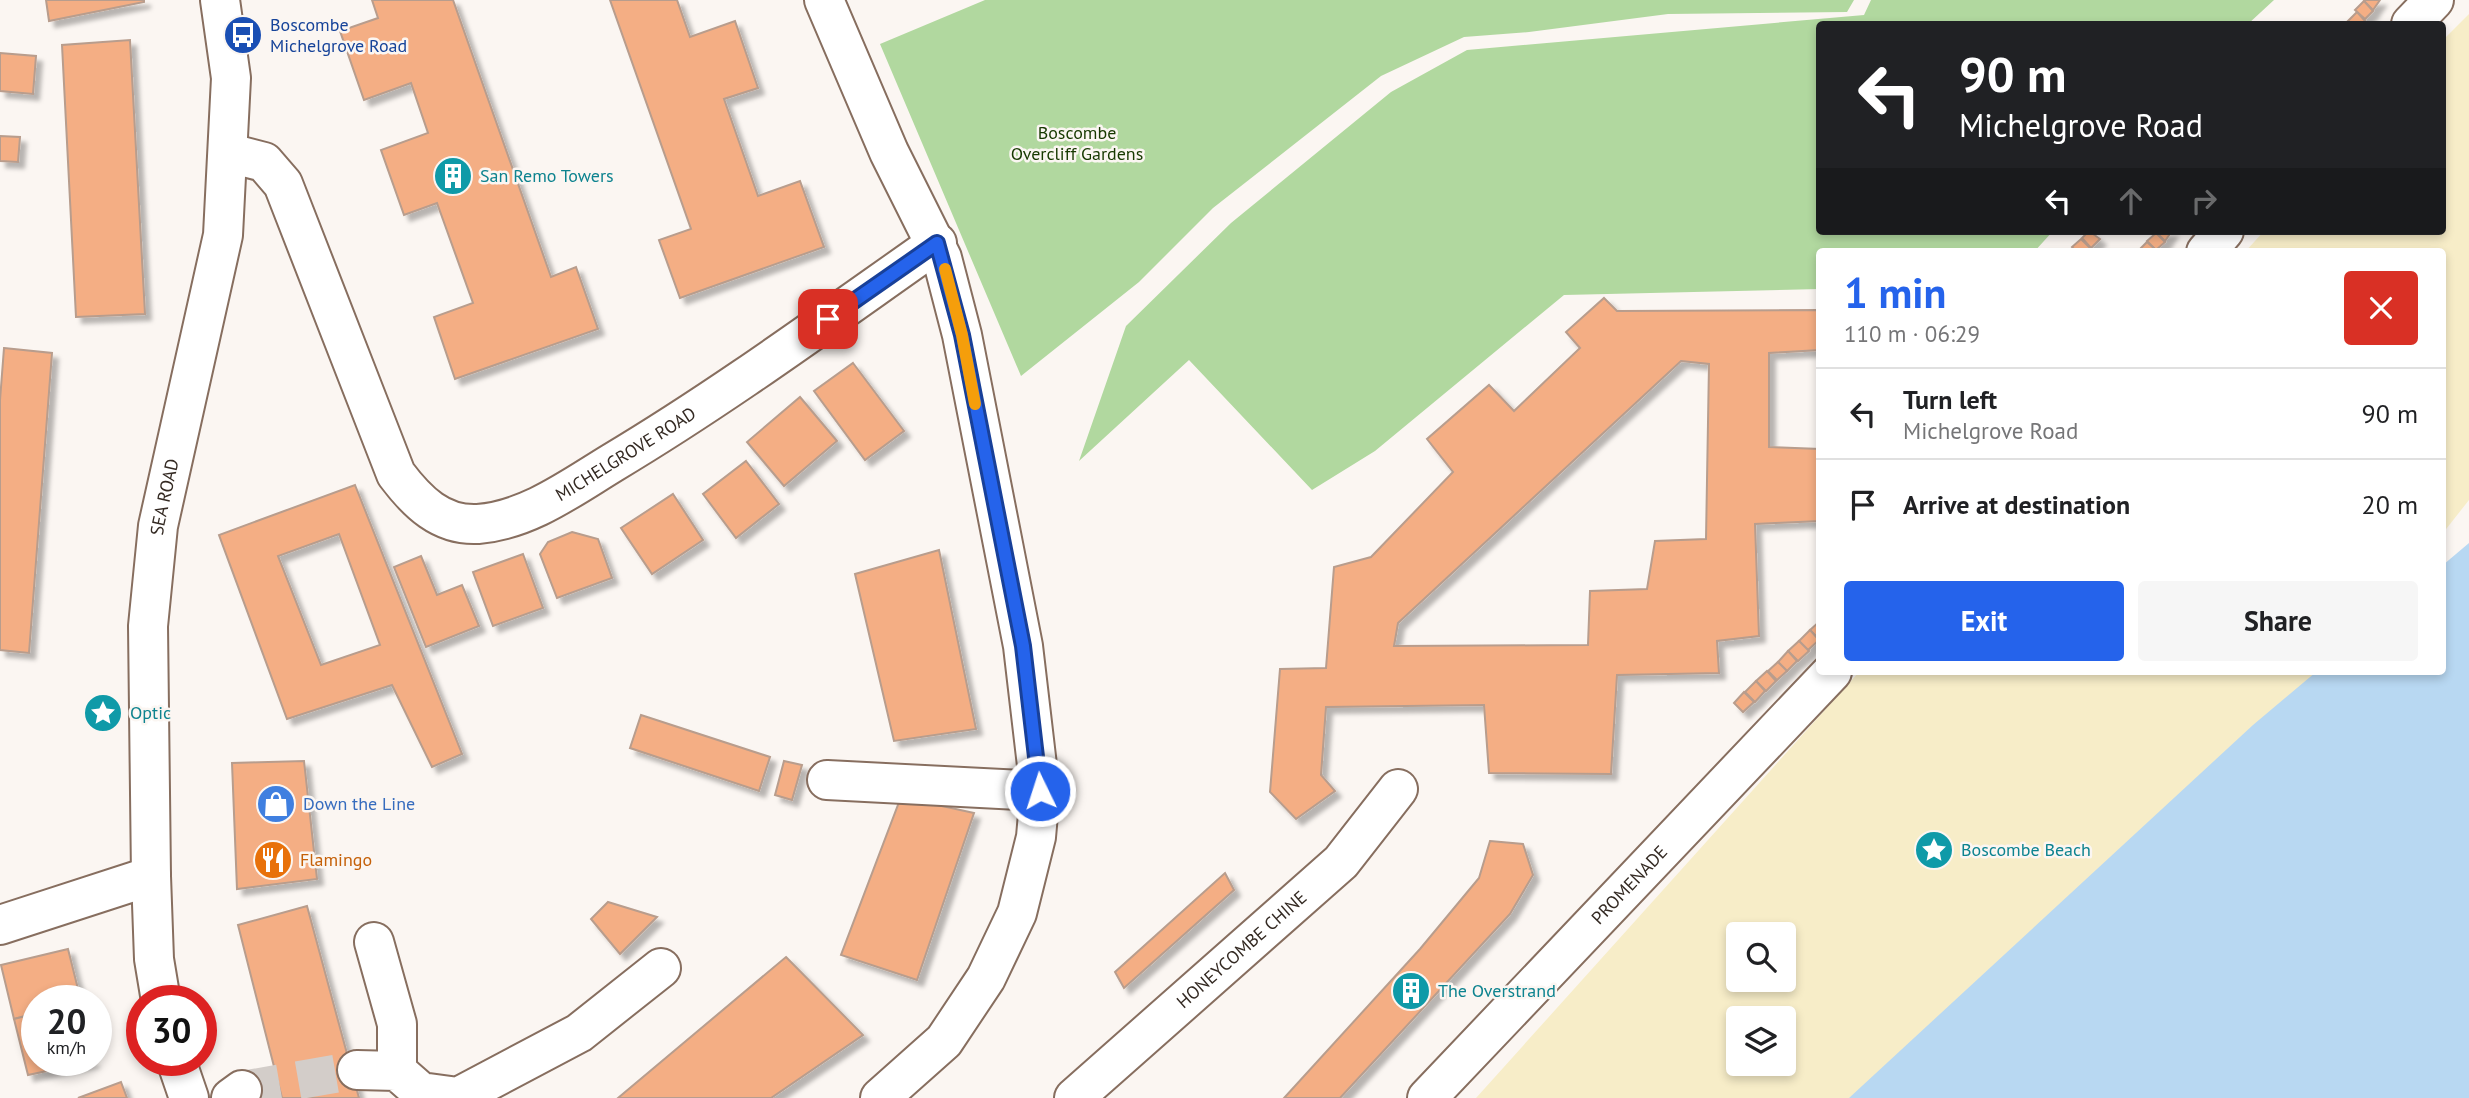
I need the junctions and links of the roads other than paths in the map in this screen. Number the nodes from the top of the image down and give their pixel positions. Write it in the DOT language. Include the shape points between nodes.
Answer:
graph roads {
  1 [pos="220,0"];
  2 [pos="824,0"];
  3 [pos="2434,0"];
  4 [pos="2415,21"];
  5 [pos="229,153"];
  6 [pos="937,243"];
  7 [pos="1829,675"];
  8 [pos="827,780"];
  9 [pos="1398,789"];
  10 [pos="1040,791"];
  11 [pos="151,876"];
  12 [pos="0,926"];
  13 [pos="374,942"];
  14 [pos="661,968"];
  15 [pos="159,985"];
  16 [pos="358,1070"];
  17 [pos="397,1070"];
  18 [pos="181,1076"];
  19 [pos="189,1098"];
  20 [pos="880,1098"];
  21 [pos="1074,1098"];
  22 [pos="1427,1098"];
  1 -- 5 [label="street, SEA ROAD" via="231,78"];
  2 -- 6 [label="street" via="888,152"];
  3 -- 4 [label="street"];
  5 -- 6 [label="street, MICHELGROVE ROAD" via="264,162 283,184 396,474 415,499 444,519 478,524 544,504 676,425"];
  5 -- 11 [label="street, SEA ROAD" via="223,235 158,526 148,626"];
  6 -- 10 [label="street" via="962,335 1023,646"];
  7 -- 22 [label="street, PROMENADE"];
  8 -- 10 [label="street"];
  9 -- 21 [label="street, HONEYCOMBE CHINE" via="1341,862"];
  10 -- 20 [label="street" via="1036,837 1017,913 986,978 944,1041"];
  11 -- 12 [label="street"];
  11 -- 15 [label="street, SEA ROAD"];
  13 -- 17 [label="street" via="397,1024"];
  14 -- 17 [label="street" via="579,1033 458,1097 421,1092"];
  16 -- 17 [label="street"];
  18 -- 19 [label="street"];
}
